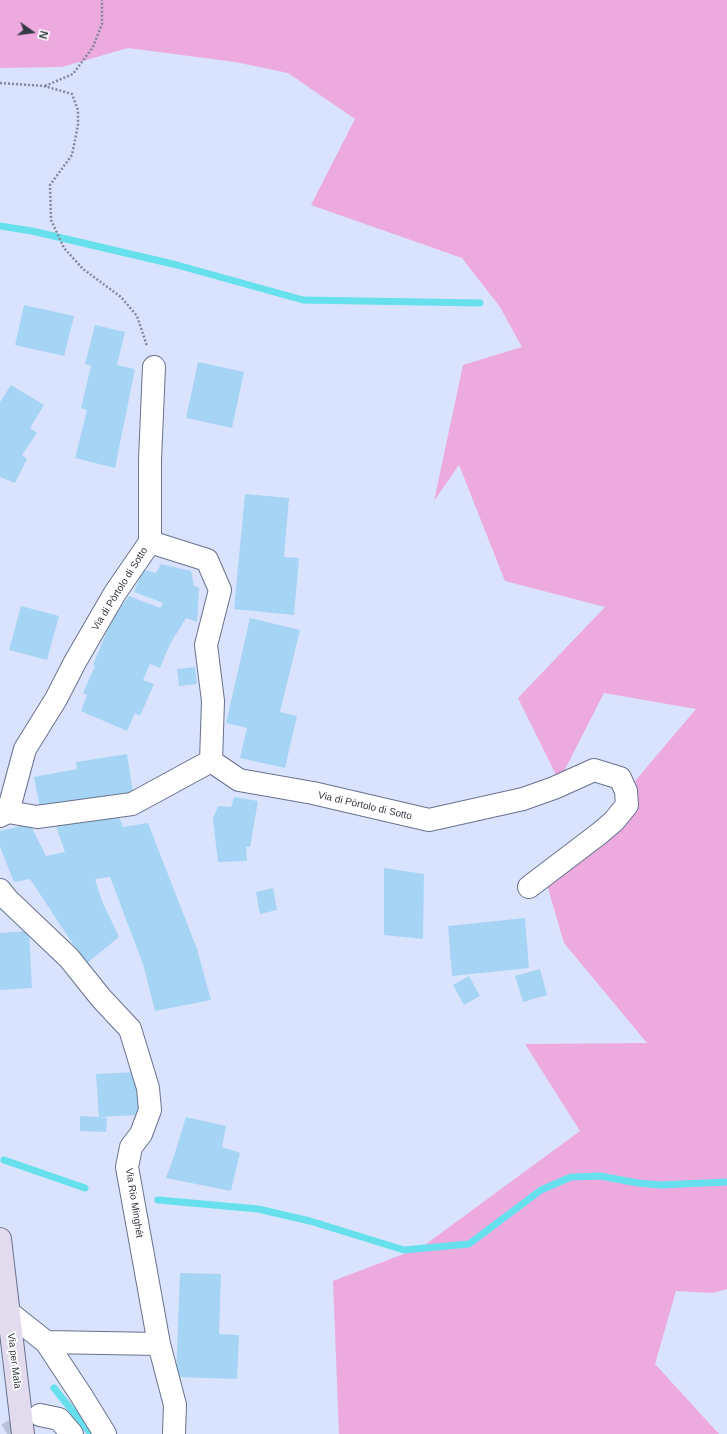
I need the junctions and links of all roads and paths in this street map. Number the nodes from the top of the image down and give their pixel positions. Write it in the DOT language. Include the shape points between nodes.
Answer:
graph roads {
  1 [pos="102,0"];
  2 [pos="0,83"];
  3 [pos="44,86"];
  4 [pos="154,367"];
  5 [pos="150,542"];
  6 [pos="211,761"];
  7 [pos="4,814"];
  8 [pos="529,887"];
  9 [pos="0,890"];
  10 [pos="0,1240"];
  11 [pos="8,1312"];
  12 [pos="46,1342"];
  13 [pos="159,1344"];
  14 [pos="40,1415"];
  15 [pos="23,1434"];
  16 [pos="72,1434"];
  17 [pos="105,1434"];
  18 [pos="174,1434"];
  1 -- 3 [label="path" via="102,24 94,47 73,74"];
  2 -- 3 [label="path"];
  3 -- 4 [label="path" via="72,94 78,110 72,155 50,185 51,220 64,248 83,269 121,297 137,316"];
  4 -- 5 [label="street"];
  5 -- 6 [label="street, Via di Pòrtolo di Sotto" via="207,560 220,590 206,645 213,701"];
  5 -- 7 [label="street, Via di Pòrtolo di Sotto" via="115,593 26,749"];
  6 -- 7 [label="street, Via di Pòrtolo di Sotto" via="132,804 37,817"];
  6 -- 8 [label="street, Via di Pòrtolo di Sotto" via="240,780 313,793 429,820 523,799 594,770 620,778 626,791 627,805 614,821"];
  9 -- 13 [label="street, Via Rio Minghét" via="70,958 100,998 130,1029 148,1088 150,1110 141,1134 131,1147 127,1167"];
  10 -- 11 [label="main road, Via per Mala"];
  11 -- 12 [label="street"];
  11 -- 15 [label="main road, Via per Mala"];
  12 -- 13 [label="street"];
  12 -- 17 [label="street"];
  13 -- 18 [label="street, Via Rio Minghét" via="175,1405"];
  14 -- 16 [label="street" via="59,1419"];
}
